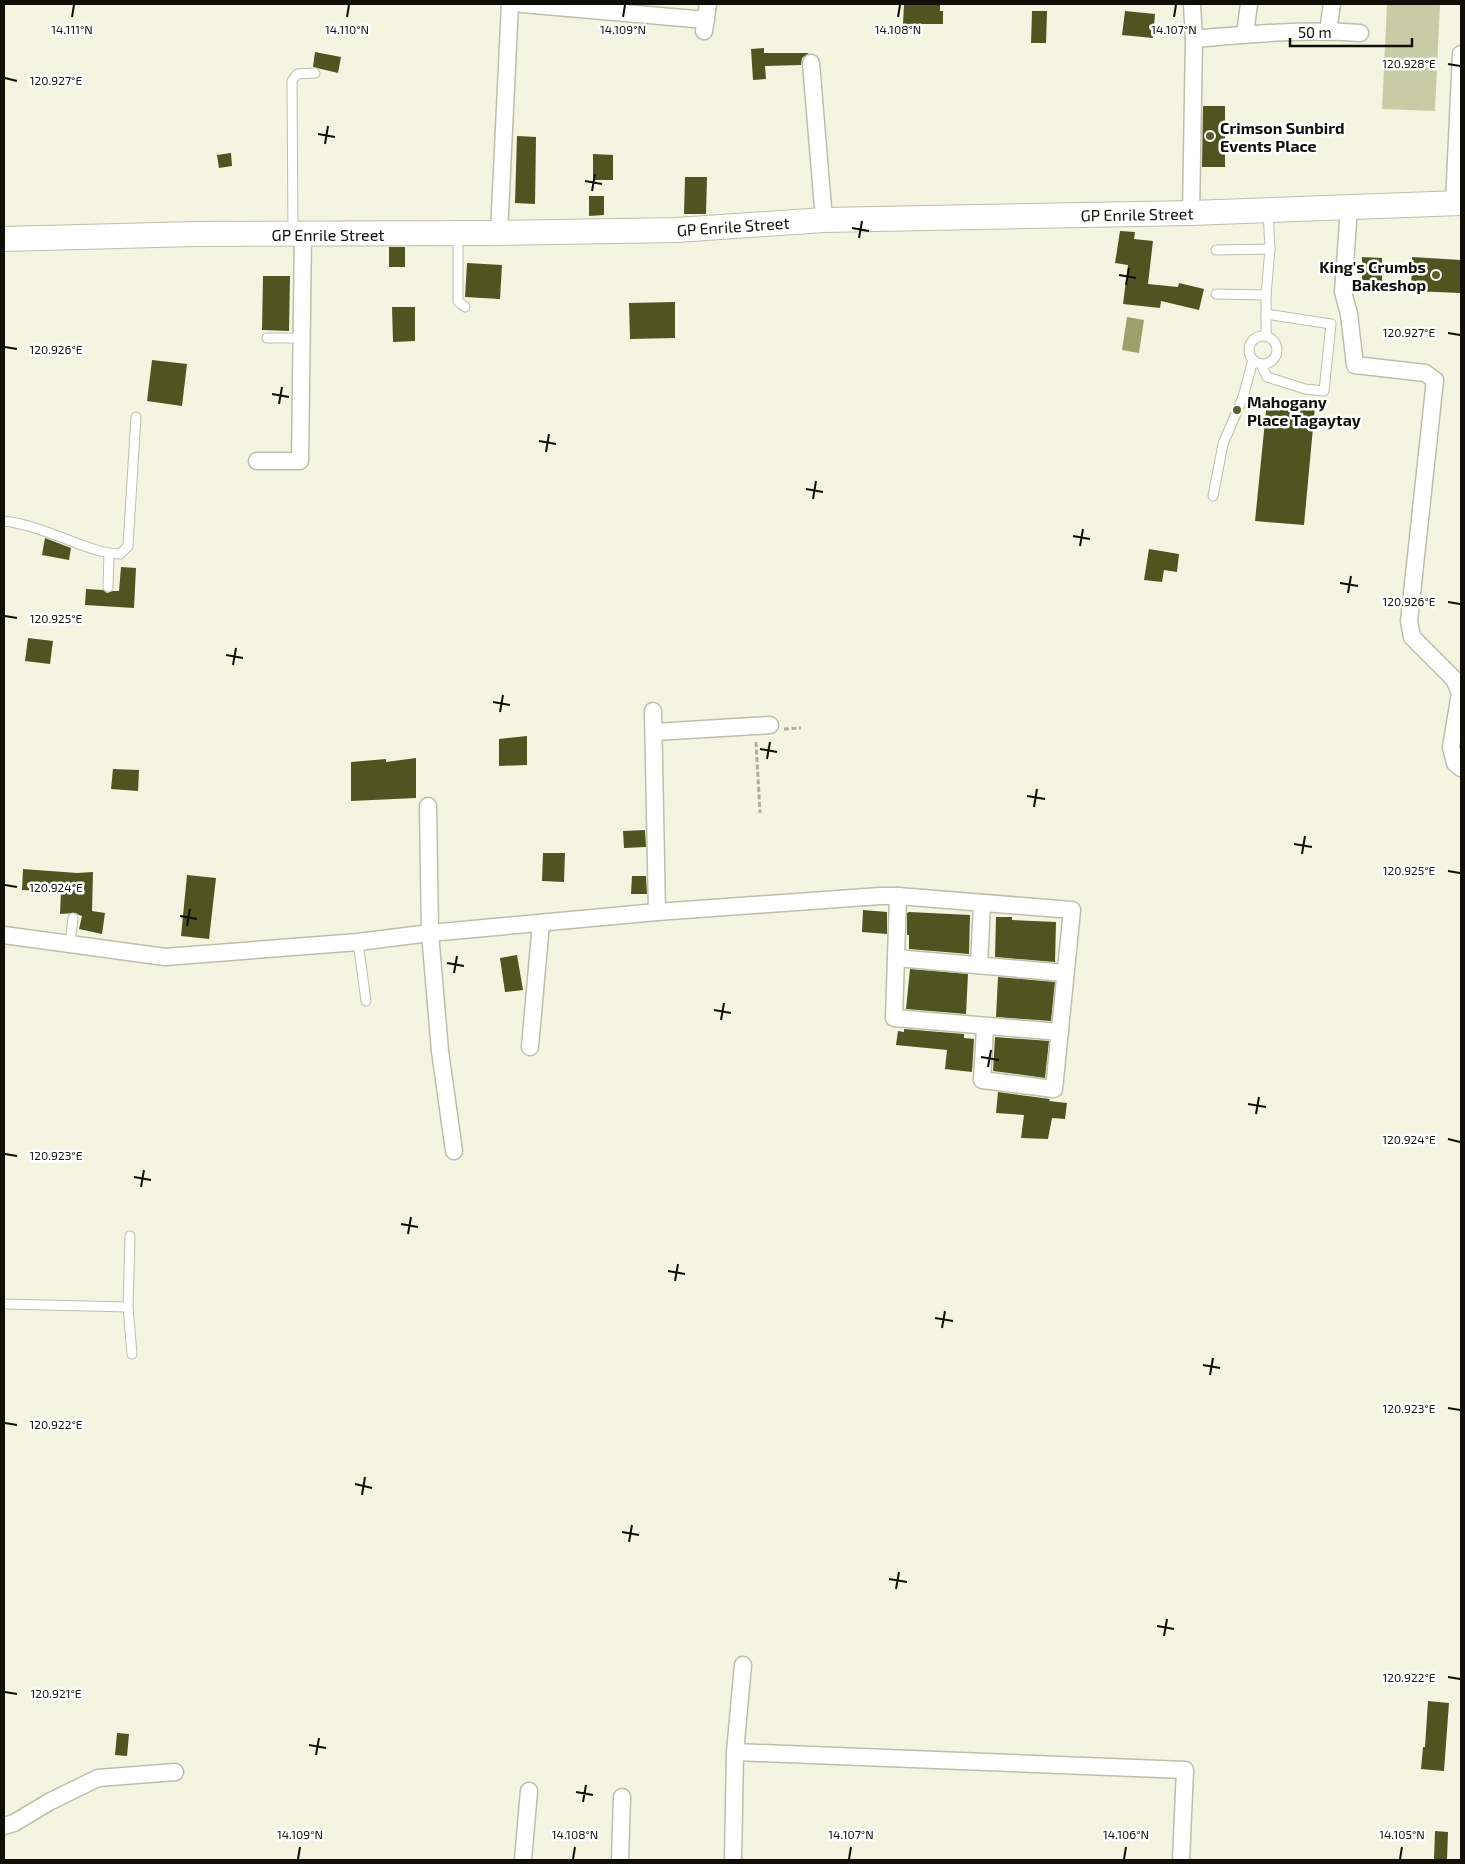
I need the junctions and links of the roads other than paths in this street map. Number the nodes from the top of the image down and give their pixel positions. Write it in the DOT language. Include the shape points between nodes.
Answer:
graph roads {
  1 [pos="510,4"];
  2 [pos="522,4"];
  3 [pos="1192,4"];
  4 [pos="1249,4"];
  5 [pos="1332,4"];
  6 [pos="706,18"];
  7 [pos="1328,31"];
  8 [pos="1360,33"];
  9 [pos="1245,34"];
  10 [pos="1194,39"];
  11 [pos="1461,54"];
  12 [pos="811,63"];
  13 [pos="315,74"];
  14 [pos="1457,203"];
  15 [pos="1349,208"];
  16 [pos="1268,209"];
  17 [pos="1190,213"];
  18 [pos="824,220"];
  19 [pos="458,233"];
  20 [pos="499,233"];
  21 [pos="298,234"];
  22 [pos="4,239"];
  23 [pos="1270,249"];
  24 [pos="1216,250"];
  25 [pos="1216,294"];
  26 [pos="1266,296"];
  27 [pos="465,307"];
  28 [pos="1266,314"];
  29 [pos="1266,335"];
  30 [pos="267,338"];
  31 [pos="301,338"];
  32 [pos="1257,362"];
  33 [pos="136,417"];
  34 [pos="258,462"];
  35 [pos="1213,496"];
  36 [pos="4,521"];
  37 [pos="109,554"];
  38 [pos="108,587"];
  39 [pos="654,711"];
  40 [pos="763,726"];
  41 [pos="654,732"];
  42 [pos="1461,768"];
  43 [pos="428,806"];
  44 [pos="898,896"];
  45 [pos="982,903"];
  46 [pos="657,912"];
  47 [pos="73,918"];
  48 [pos="541,923"];
  49 [pos="430,933"];
  50 [pos="4,935"];
  51 [pos="358,942"];
  52 [pos="70,943"];
  53 [pos="896,958"];
  54 [pos="979,965"];
  55 [pos="1065,973"];
  56 [pos="366,1001"];
  57 [pos="985,1027"];
  58 [pos="1060,1032"];
  59 [pos="530,1047"];
  60 [pos="454,1151"];
  61 [pos="130,1236"];
  62 [pos="4,1304"];
  63 [pos="128,1307"];
  64 [pos="132,1354"];
  65 [pos="743,1664"];
  66 [pos="735,1752"];
  67 [pos="175,1772"];
  68 [pos="528,1791"];
  69 [pos="622,1797"];
  70 [pos="4,1826"];
  71 [pos="523,1860"];
  72 [pos="620,1860"];
  73 [pos="733,1860"];
  74 [pos="1181,1860"];
  1 -- 20 [label="street"];
  2 -- 6 [label="street"];
  3 -- 10 [label="street"];
  4 -- 9 [label="street"];
  5 -- 7 [label="street"];
  7 -- 8 [label="street"];
  7 -- 9 [label="street"];
  9 -- 10 [label="street"];
  10 -- 17 [label="street"];
  11 -- 14 [label="street"];
  12 -- 18 [label="street"];
  13 -- 21 [label="lane" via="297,74 292,81"];
  14 -- 15 [label="street, GP Enrile Street"];
  15 -- 16 [label="street, GP Enrile Street"];
  15 -- 42 [label="street" via="1343,292 1356,365 1425,373 1435,380 1409,621 1412,637 1454,679 1460,693 1451,747 1455,763"];
  16 -- 17 [label="street, GP Enrile Street"];
  16 -- 23 [label="lane"];
  17 -- 18 [label="street, GP Enrile Street"];
  18 -- 20 [label="street, GP Enrile Street" via="677,230"];
  19 -- 20 [label="street, GP Enrile Street"];
  19 -- 21 [label="street, GP Enrile Street"];
  19 -- 27 [label="lane" via="458,301"];
  21 -- 22 [label="street, GP Enrile Street"];
  21 -- 31 [label="street"];
  23 -- 24 [label="lane"];
  23 -- 26 [label="lane"];
  25 -- 26 [label="lane"];
  26 -- 28 [label="lane"];
  28 -- 29 [label="lane"];
  28 -- 32 [label="lane" via="1331,324 1324,391 1305,389 1267,377"];
  29 -- 32 [label="lane" via="1251,343 1250,352"];
  29 -- 32 [label="lane" via="1274,339 1276,356 1270,362"];
  30 -- 31 [label="lane"];
  31 -- 34 [label="street" via="300,461"];
  32 -- 35 [label="lane" via="1223,444"];
  33 -- 37 [label="lane" via="128,546 120,554"];
  36 -- 37 [label="lane"];
  37 -- 38 [label="lane"];
  39 -- 41 [label="street"];
  40 -- 41 [label="street"];
  41 -- 46 [label="street"];
  43 -- 49 [label="street"];
  44 -- 45 [label="street"];
  44 -- 46 [label="street"];
  44 -- 53 [label="street"];
  45 -- 54 [label="street"];
  45 -- 55 [label="street" via="1072,910"];
  46 -- 48 [label="street"];
  47 -- 52 [label="lane"];
  48 -- 49 [label="street"];
  48 -- 59 [label="street"];
  49 -- 51 [label="street"];
  49 -- 60 [label="street" via="440,1051"];
  50 -- 52 [label="street"];
  51 -- 52 [label="street" via="165,957"];
  51 -- 56 [label="lane"];
  53 -- 54 [label="street"];
  53 -- 57 [label="street" via="894,1018"];
  54 -- 55 [label="street"];
  55 -- 58 [label="street"];
  57 -- 58 [label="street"];
  57 -- 58 [label="street" via="982,1080 1054,1089"];
  61 -- 63 [label="lane"];
  62 -- 63 [label="lane"];
  63 -- 64 [label="lane"];
  65 -- 66 [label="street"];
  66 -- 73 [label="street"];
  66 -- 74 [label="street" via="1185,1770"];
  67 -- 70 [label="street" via="98,1778"];
  68 -- 71 [label="street"];
  69 -- 72 [label="street"];
}
